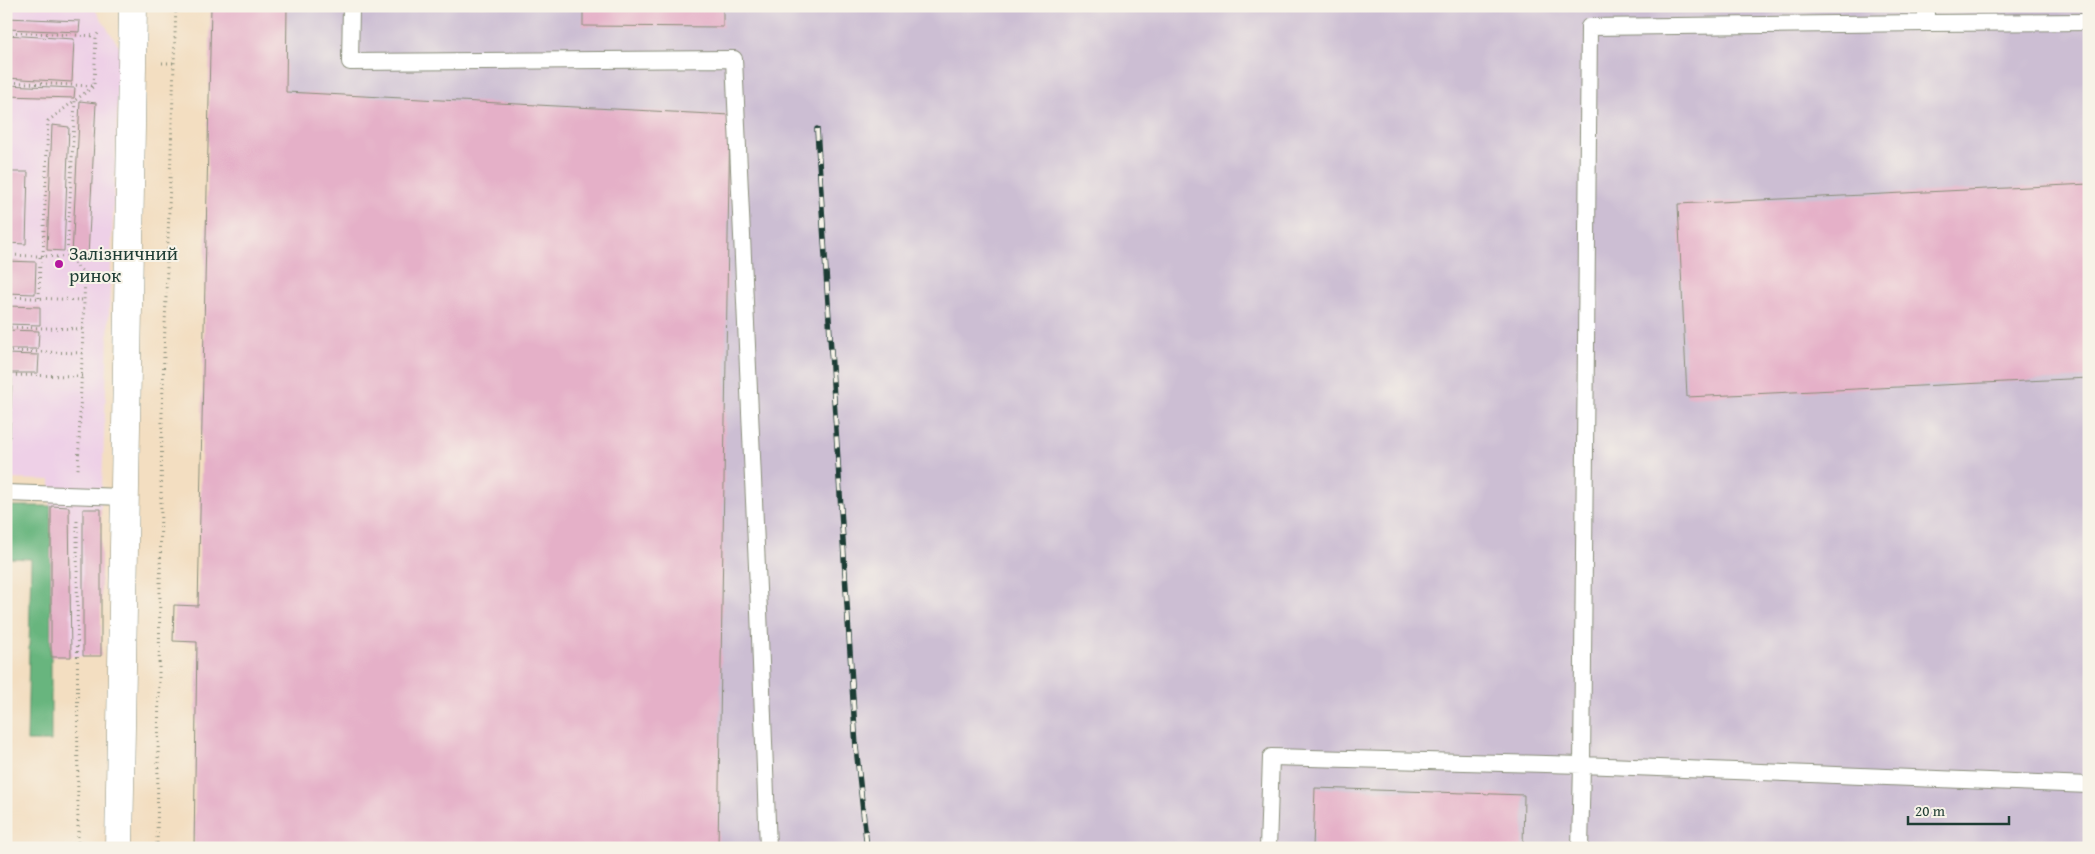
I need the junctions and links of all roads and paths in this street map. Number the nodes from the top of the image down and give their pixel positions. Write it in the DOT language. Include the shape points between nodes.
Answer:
graph roads {
  1 [pos="133,6"];
  2 [pos="176,6"];
  3 [pos="351,6"];
  4 [pos="1926,6"];
  5 [pos="2089,22"];
  6 [pos="1926,23"];
  7 [pos="102,30"];
  8 [pos="6,32"];
  9 [pos="96,36"];
  10 [pos="6,82"];
  11 [pos="94,86"];
  12 [pos="75,101"];
  13 [pos="6,255"];
  14 [pos="41,256"];
  15 [pos="67,257"];
  16 [pos="6,297"];
  17 [pos="39,298"];
  18 [pos="84,300"];
  19 [pos="6,327"];
  20 [pos="84,329"];
  21 [pos="6,351"];
  22 [pos="83,353"];
  23 [pos="6,375"];
  24 [pos="82,376"];
  25 [pos="6,493"];
  26 [pos="77,496"];
  27 [pos="124,497"];
  28 [pos="1582,765"];
  29 [pos="2089,785"];
  30 [pos="78,848"];
  31 [pos="119,848"];
  32 [pos="157,848"];
  33 [pos="768,848"];
  34 [pos="1268,848"];
  35 [pos="1580,848"];
  1 -- 27 [label="street"];
  2 -- 32 [label="path" via="162,413"];
  3 -- 33 [label="lane" via="350,62 734,59"];
  4 -- 6 [label="lane"];
  5 -- 6 [label="lane"];
  6 -- 28 [label="lane" via="1590,27"];
  7 -- 9 [label="path"];
  8 -- 9 [label="path"];
  9 -- 11 [label="path"];
  10 -- 11 [label="path"];
  11 -- 12 [label="path"];
  12 -- 14 [label="path" via="48,122"];
  12 -- 15 [label="path"];
  13 -- 14 [label="path"];
  14 -- 15 [label="path"];
  14 -- 17 [label="path"];
  15 -- 18 [label="path" via="85,274"];
  16 -- 17 [label="path"];
  17 -- 18 [label="path"];
  18 -- 20 [label="path"];
  19 -- 20 [label="path"];
  20 -- 22 [label="path"];
  21 -- 22 [label="path"];
  22 -- 24 [label="path"];
  23 -- 24 [label="path"];
  24 -- 26 [label="path"];
  25 -- 26 [label="lane"];
  26 -- 27 [label="lane"];
  26 -- 30 [label="path"];
  27 -- 31 [label="street"];
  28 -- 29 [label="lane"];
  28 -- 34 [label="lane" via="1271,757"];
  28 -- 35 [label="lane"];
}
